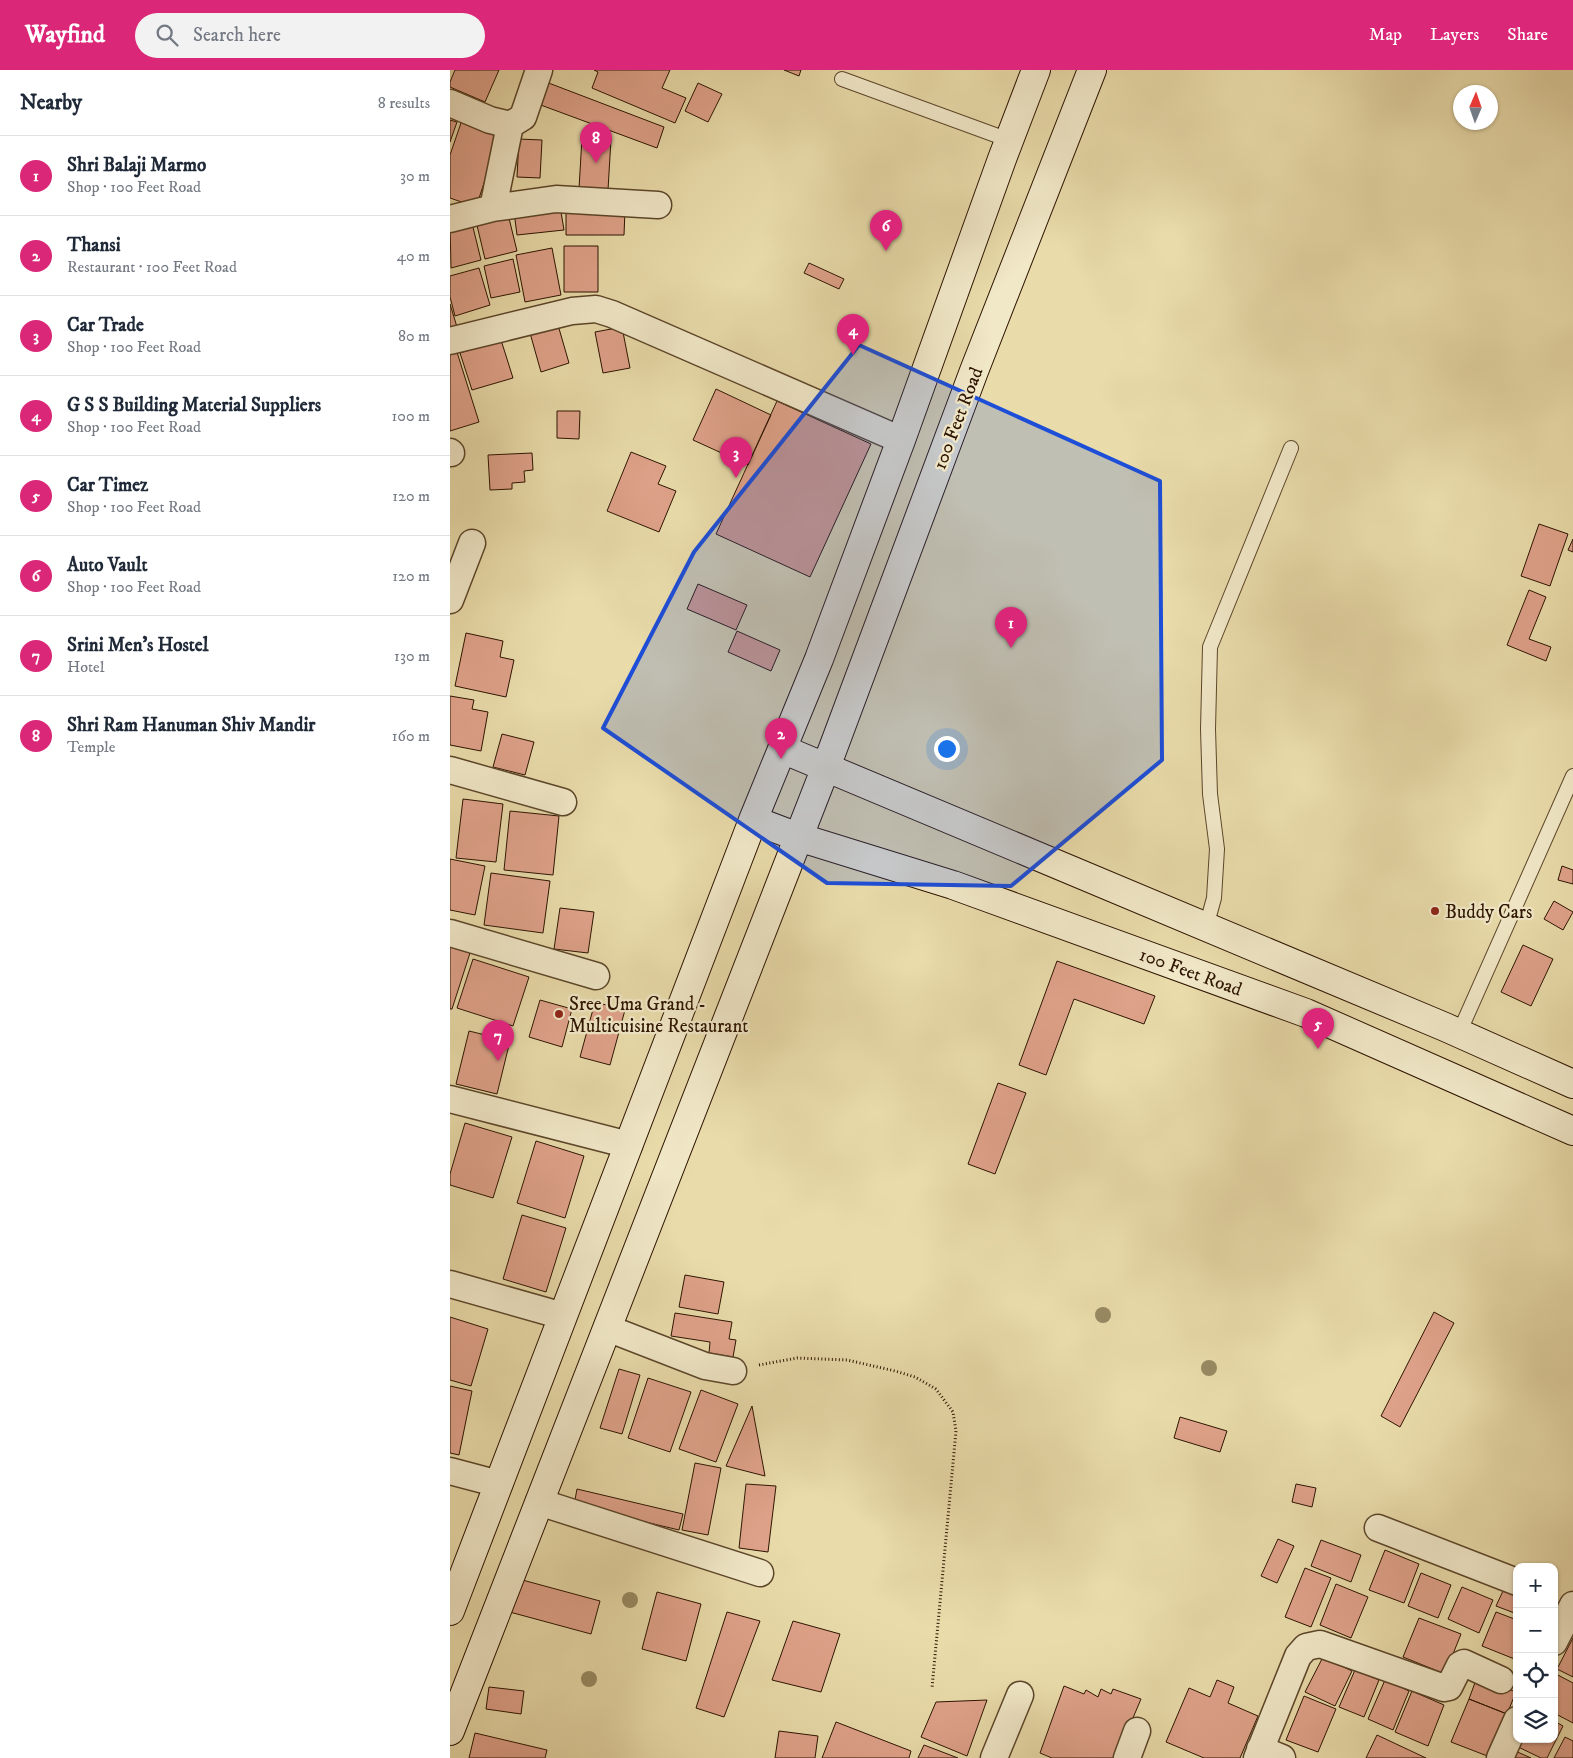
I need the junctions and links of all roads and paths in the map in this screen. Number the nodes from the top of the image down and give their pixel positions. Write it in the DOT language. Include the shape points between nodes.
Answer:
graph roads {
  1 [pos="540,70"];
  2 [pos="1036,70"];
  3 [pos="1092,70"];
  4 [pos="842,79"];
  5 [pos="450,102"];
  6 [pos="510,124"];
  7 [pos="1009,140"];
  8 [pos="658,205"];
  9 [pos="493,208"];
  10 [pos="450,219"];
  11 [pos="450,341"];
  12 [pos="901,440"];
  13 [pos="1291,448"];
  14 [pos="472,543"];
  15 [pos="450,600"];
  16 [pos="782,749"];
  17 [pos="826,767"];
  18 [pos="450,770"];
  19 [pos="1573,776"];
  20 [pos="563,802"];
  21 [pos="753,820"];
  22 [pos="798,838"];
  23 [pos="1206,927"];
  24 [pos="450,932"];
  25 [pos="596,976"];
  26 [pos="1459,1033"];
  27 [pos="1573,1084"];
  28 [pos="450,1099"];
  29 [pos="1573,1131"];
  30 [pos="629,1144"];
  31 [pos="450,1284"];
  32 [pos="563,1316"];
  33 [pos="607,1328"];
  34 [pos="733,1371"];
  35 [pos="450,1471"];
  36 [pos="499,1484"];
  37 [pos="539,1502"];
  38 [pos="1378,1528"];
  39 [pos="760,1573"];
  40 [pos="1513,1580"];
  41 [pos="1558,1598"];
  42 [pos="1573,1604"];
  43 [pos="450,1611"];
  44 [pos="1558,1634"];
  45 [pos="1501,1680"];
  46 [pos="932,1688"];
  47 [pos="1020,1695"];
  48 [pos="1513,1729"];
  49 [pos="450,1731"];
  50 [pos="1137,1731"];
  51 [pos="1266,1755"];
  52 [pos="994,1758"];
  53 [pos="1127,1758"];
  54 [pos="1500,1758"];
  1 -- 6 [label="street" via="523,117"];
  2 -- 7 [label="main road"];
  3 -- 17 [label="main road, 100 Feet Road" via="971,380"];
  4 -- 7 [label="lane"];
  5 -- 6 [label="street" via="490,120"];
  6 -- 9 [label="street"];
  7 -- 12 [label="main road"];
  8 -- 9 [label="street" via="556,199"];
  9 -- 10 [label="street"];
  11 -- 12 [label="street" via="572,311 596,309"];
  12 -- 16 [label="main road" via="820,659"];
  13 -- 23 [label="lane" via="1210,647 1208,748 1217,849 1214,898"];
  14 -- 15 [label="street"];
  16 -- 17 [label="main road"];
  16 -- 21 [label="main road"];
  17 -- 22 [label="main road, 100 Feet Road"];
  17 -- 23 [label="main road"];
  18 -- 20 [label="street"];
  19 -- 26 [label="lane"];
  21 -- 22 [label="main road, 100 Feet Road"];
  21 -- 30 [label="main road"];
  22 -- 29 [label="main road, 100 Feet Road" via="953,885 1306,1013"];
  22 -- 33 [label="main road"];
  23 -- 26 [label="main road"];
  24 -- 25 [label="street"];
  26 -- 27 [label="main road"];
  28 -- 30 [label="street"];
  30 -- 32 [label="main road"];
  31 -- 32 [label="street"];
  32 -- 36 [label="main road"];
  33 -- 34 [label="street" via="705,1366"];
  33 -- 37 [label="main road"];
  34 -- 46 [label="path" via="797,1358 847,1360 915,1377 936,1389 953,1412 956,1431"];
  35 -- 36 [label="street"];
  36 -- 43 [label="main road"];
  37 -- 39 [label="street"];
  37 -- 49 [label="main road"];
  38 -- 40 [label="street"];
  41 -- 42 [label="street"];
  42 -- 44 [label="street"];
  45 -- 51 [label="street" via="1464,1663 1449,1687 1444,1688 1320,1644 1306,1646 1298,1656"];
  47 -- 52 [label="street"];
  48 -- 54 [label="street"];
  50 -- 53 [label="street"];
}
